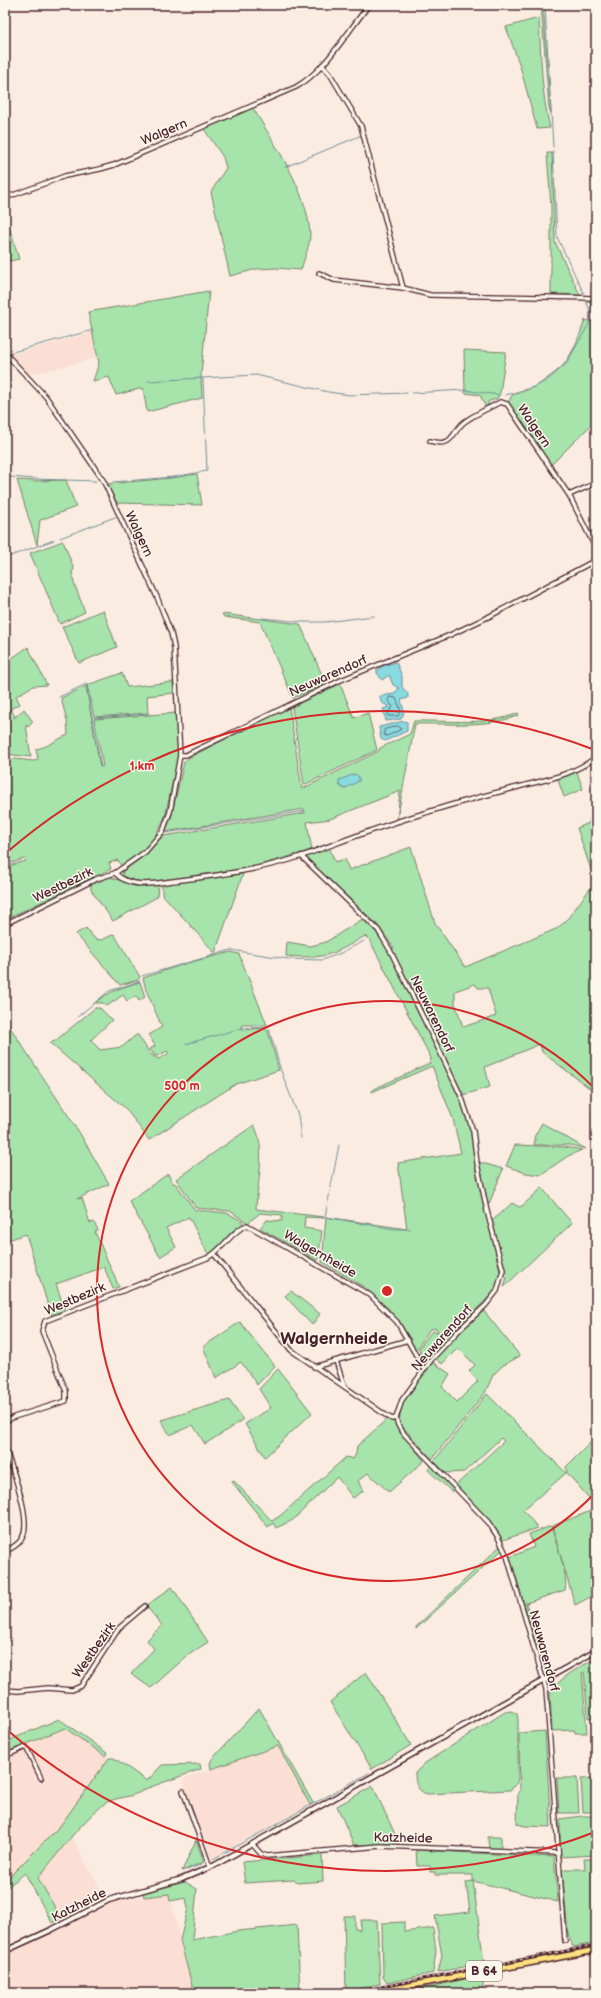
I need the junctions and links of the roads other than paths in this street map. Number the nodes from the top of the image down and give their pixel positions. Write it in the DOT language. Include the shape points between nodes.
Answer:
graph roads {
  1 [pos="369,5"];
  2 [pos="322,65"];
  3 [pos="5,198"];
  4 [pos="319,273"];
  5 [pos="404,288"];
  6 [pos="596,298"];
  7 [pos="5,353"];
  8 [pos="430,441"];
  9 [pos="596,483"];
  10 [pos="569,496"];
  11 [pos="596,549"];
  12 [pos="596,558"];
  13 [pos="180,755"];
  14 [pos="596,757"];
  15 [pos="301,856"];
  16 [pos="115,873"];
  17 [pos="5,924"];
  18 [pos="214,1254"];
  19 [pos="207,1258"];
  20 [pos="408,1340"];
  21 [pos="336,1361"];
  22 [pos="314,1368"];
  23 [pos="424,1370"];
  24 [pos="344,1385"];
  25 [pos="396,1418"];
  26 [pos="5,1422"];
  27 [pos="5,1447"];
  28 [pos="5,1552"];
  29 [pos="145,1606"];
  30 [pos="596,1651"];
  31 [pos="544,1681"];
  32 [pos="5,1690"];
  33 [pos="5,1756"];
  34 [pos="41,1778"];
  35 [pos="183,1791"];
  36 [pos="253,1844"];
  37 [pos="557,1853"];
  38 [pos="210,1868"];
  39 [pos="565,1941"];
  40 [pos="596,1950"];
  41 [pos="5,1951"];
  42 [pos="372,1993"];
  1 -- 2 [label="street, Walgern"];
  2 -- 3 [label="street, Walgern" via="308,79 287,91 121,162 65,176"];
  2 -- 5 [label="street" via="361,126"];
  4 -- 5 [label="street" via="334,280"];
  5 -- 6 [label="street" via="430,295"];
  7 -- 13 [label="street, Walgern" via="46,397 103,480 157,597 174,647"];
  8 -- 10 [label="street, Walgern" via="446,442 454,436 462,423 502,402 507,404"];
  9 -- 10 [label="street"];
  10 -- 11 [label="street"];
  12 -- 13 [label="street, Neuwarendorf" via="450,635 341,680"];
  13 -- 16 [label="street, Westbezirk" via="167,822 153,844"];
  14 -- 15 [label="street" via="586,766 562,775 393,822"];
  15 -- 16 [label="street" via="246,871 146,884 128,882"];
  15 -- 23 [label="street, Neuwarendorf" via="370,921 382,937 453,1080 473,1131 480,1180 503,1270 502,1277 497,1291 486,1305 460,1329"];
  16 -- 17 [label="street, Westbezirk" via="96,879"];
  18 -- 19 [label="street, Walgernheide"];
  18 -- 20 [label="street, Walgernheide" via="247,1225 370,1295 397,1322"];
  18 -- 22 [label="street" via="291,1350"];
  19 -- 26 [label="street, Westbezirk" via="45,1321 42,1331 66,1391 66,1401"];
  20 -- 21 [label="street"];
  20 -- 23 [label="street, Walgernheide"];
  21 -- 22 [label="street"];
  21 -- 24 [label="street"];
  22 -- 24 [label="street"];
  23 -- 25 [label="street, Neuwarendorf" via="402,1400"];
  24 -- 25 [label="street" via="387,1416"];
  25 -- 31 [label="street, Neuwarendorf" via="405,1435 481,1514 498,1537 507,1556"];
  27 -- 28 [label="street" via="22,1502 25,1529 22,1540"];
  29 -- 32 [label="street, Westbezirk" via="119,1628 81,1686 72,1690"];
  30 -- 31 [label="street, Katzheide"];
  31 -- 36 [label="street, Katzheide"];
  31 -- 37 [label="street, Neuwarendorf"];
  33 -- 34 [label="street" via="26,1747"];
  35 -- 38 [label="street"];
  36 -- 37 [label="street, Katzheide" via="261,1854 267,1856 380,1846"];
  36 -- 38 [label="street, Katzheide"];
  37 -- 39 [label="street, Neuwarendorf"];
  38 -- 41 [label="street, Katzheide" via="104,1902"];
  40 -- 42 [label="main road, B 64"];
}
